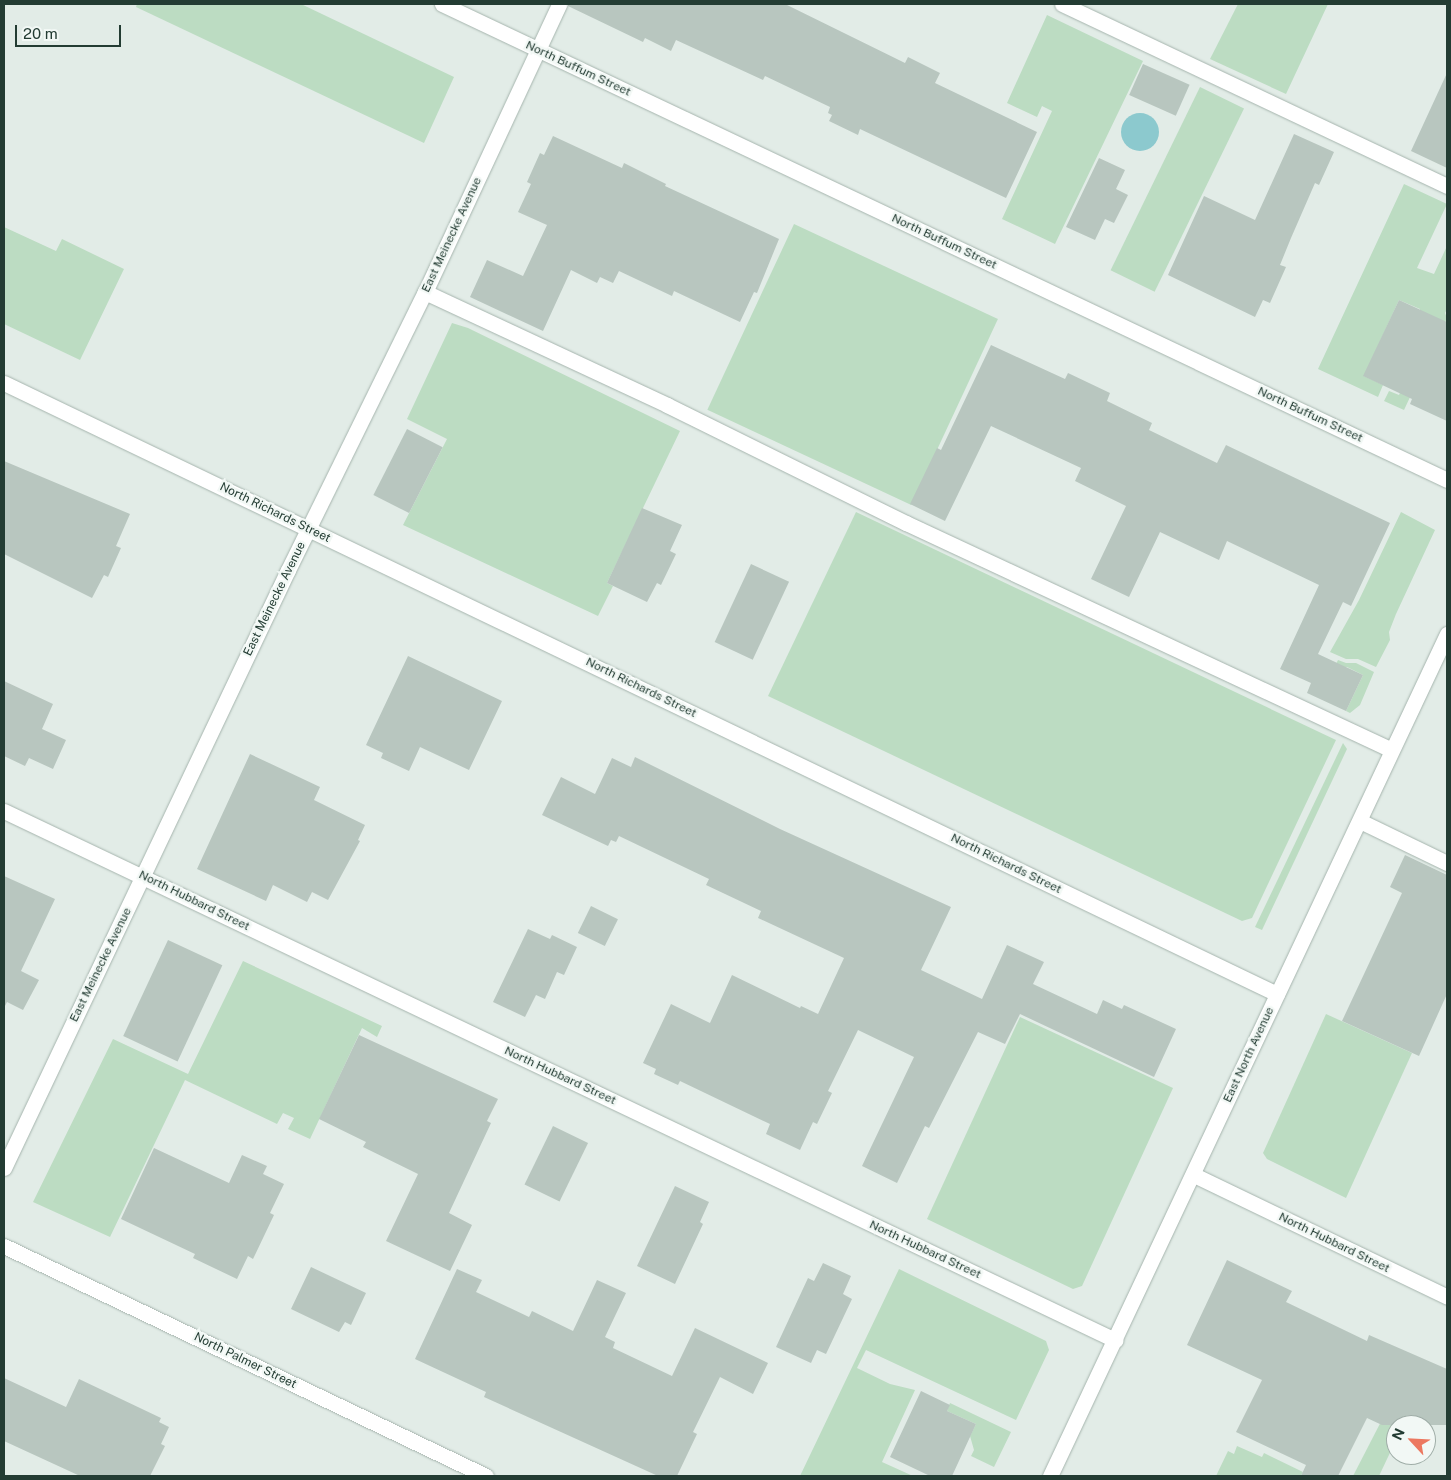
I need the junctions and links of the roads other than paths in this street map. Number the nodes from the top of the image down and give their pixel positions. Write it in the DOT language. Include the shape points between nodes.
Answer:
graph roads {
  1 [pos="442,4"];
  2 [pos="559,4"];
  3 [pos="1062,4"];
  4 [pos="538,51"];
  5 [pos="1447,186"];
  6 [pos="425,292"];
  7 [pos="4,383"];
  8 [pos="1447,480"];
  9 [pos="308,529"];
  10 [pos="1447,634"];
  11 [pos="1392,750"];
  12 [pos="4,811"];
  13 [pos="1360,821"];
  14 [pos="1447,863"];
  15 [pos="143,877"];
  16 [pos="1278,994"];
  17 [pos="4,1168"];
  18 [pos="1194,1175"];
  19 [pos="4,1246"];
  20 [pos="1447,1298"];
  21 [pos="1116,1340"];
  22 [pos="486,1476"];
  23 [pos="1050,1476"];
  1 -- 4 [label="street, North Buffum Street"];
  2 -- 4 [label="street, East Meinecke Avenue"];
  3 -- 5 [label="street"];
  4 -- 6 [label="street, East Meinecke Avenue"];
  4 -- 8 [label="street, North Buffum Street"];
  6 -- 9 [label="street, East Meinecke Avenue"];
  6 -- 11 [label="street" via="676,409 906,523"];
  7 -- 9 [label="street, North Richards Street"];
  9 -- 15 [label="street, East Meinecke Avenue"];
  9 -- 16 [label="street, North Richards Street"];
  10 -- 11 [label="street, East North Avenue"];
  11 -- 13 [label="street, East North Avenue"];
  12 -- 15 [label="street, North Hubbard Street"];
  13 -- 14 [label="street"];
  13 -- 16 [label="street, East North Avenue"];
  15 -- 17 [label="street, East Meinecke Avenue"];
  15 -- 21 [label="street, North Hubbard Street"];
  16 -- 18 [label="street, East North Avenue"];
  18 -- 20 [label="street, North Hubbard Street"];
  18 -- 21 [label="street, East North Avenue"];
  19 -- 22 [label="street, North Palmer Street"];
  21 -- 23 [label="street, East North Avenue"];
}
